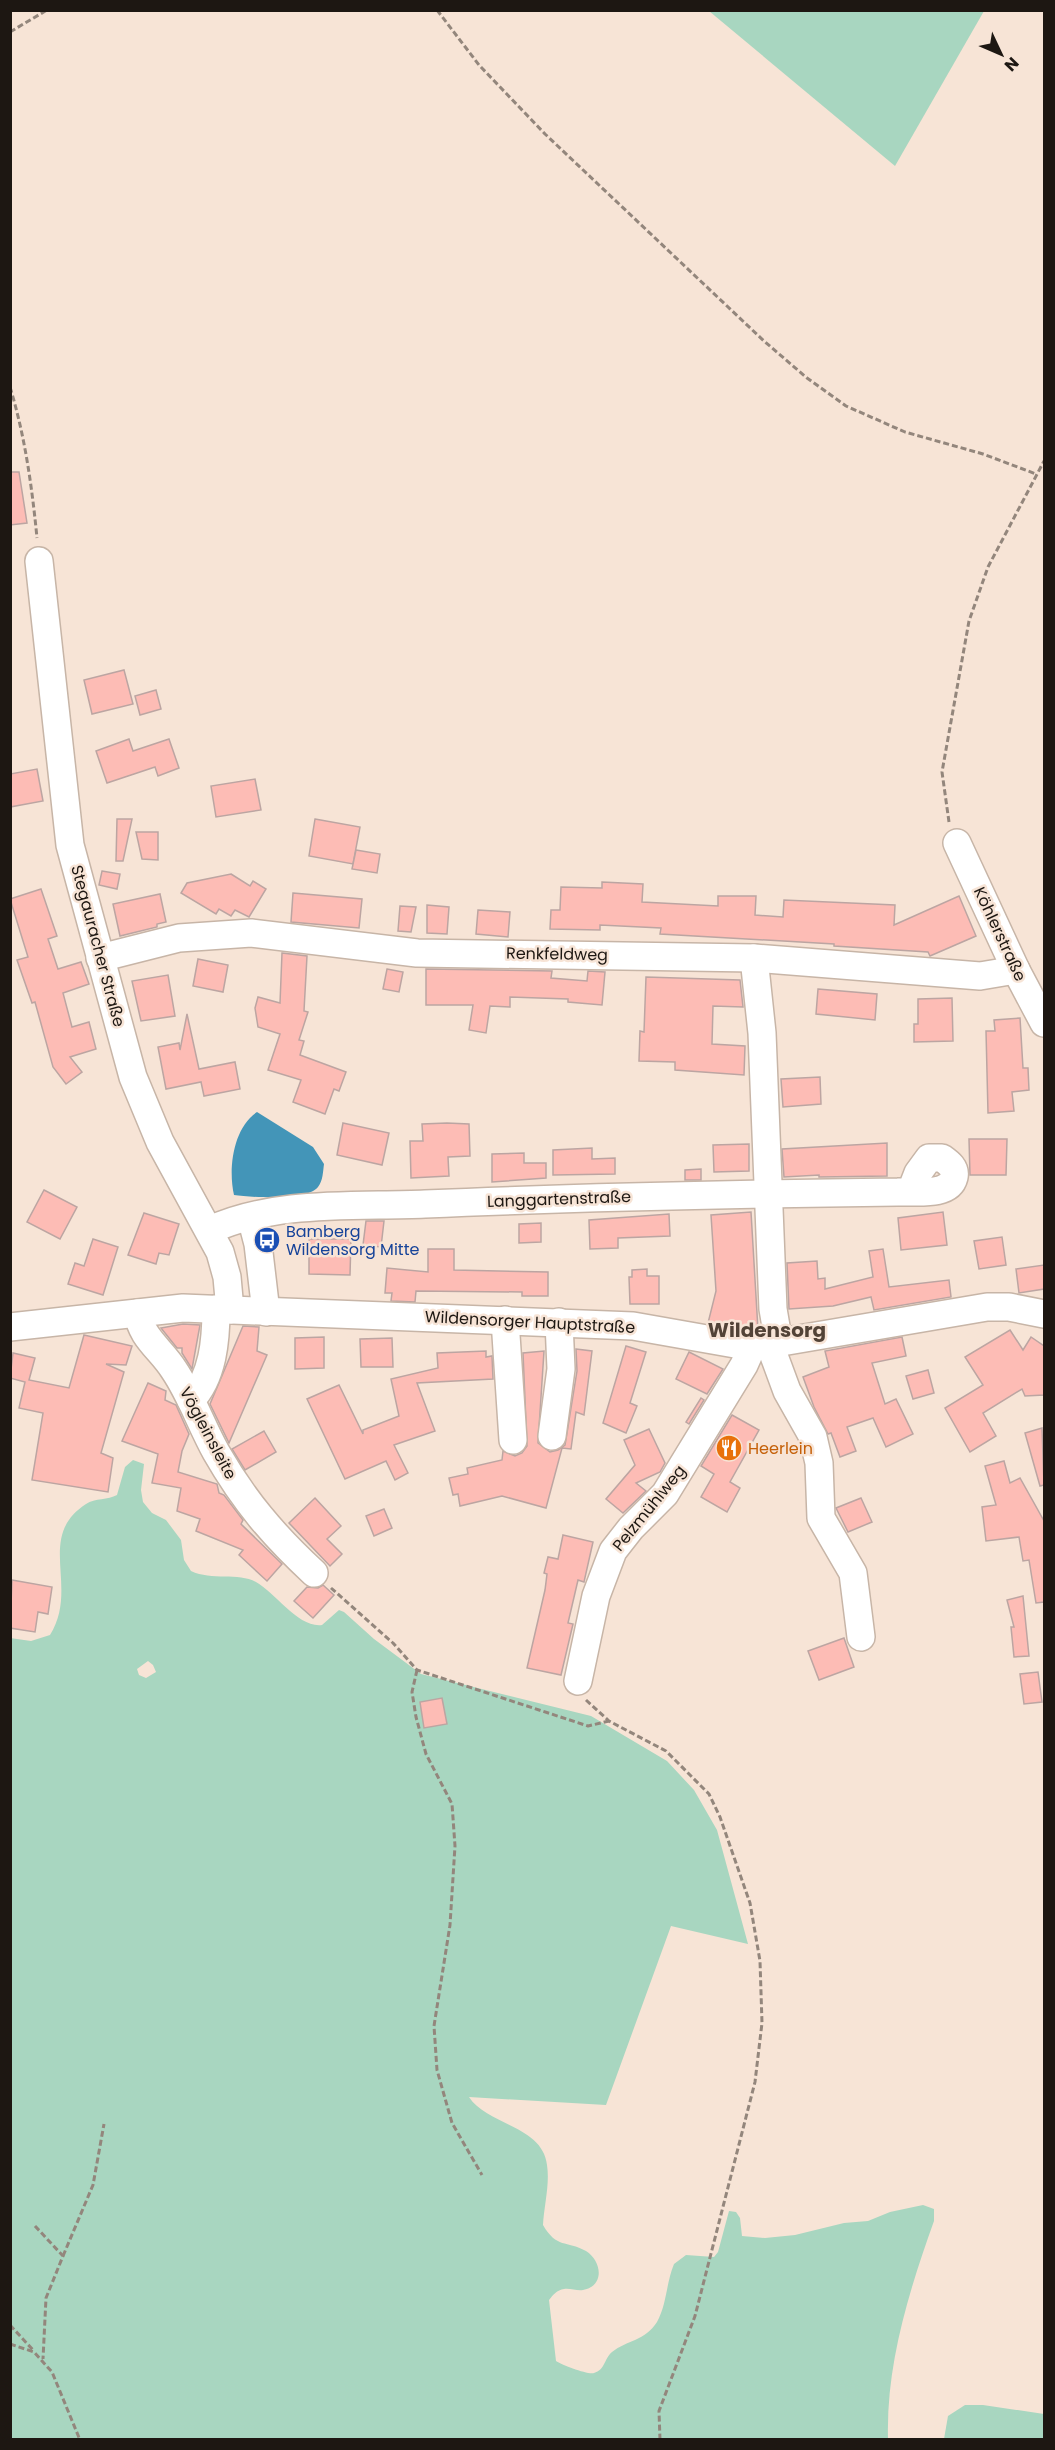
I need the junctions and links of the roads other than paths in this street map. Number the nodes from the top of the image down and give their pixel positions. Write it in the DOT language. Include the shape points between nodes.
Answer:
graph roads {
  1 [pos="39,561"];
  2 [pos="957,843"];
  3 [pos="100,958"];
  4 [pos="754,958"];
  5 [pos="1016,970"];
  6 [pos="1044,1023"];
  7 [pos="911,1191"];
  8 [pos="769,1194"];
  9 [pos="251,1217"];
  10 [pos="210,1230"];
  11 [pos="223,1310"];
  12 [pos="266,1312"];
  13 [pos="138,1313"];
  14 [pos="1044,1314"];
  15 [pos="505,1320"];
  16 [pos="559,1322"];
  17 [pos="10,1327"];
  18 [pos="767,1345"];
  19 [pos="191,1400"];
  20 [pos="552,1436"];
  21 [pos="513,1440"];
  22 [pos="314,1573"];
  23 [pos="861,1637"];
  24 [pos="578,1681"];
  1 -- 3 [label="street, Stegauracher Straße" via="70,845"];
  2 -- 5 [label="street, Köhlerstraße"];
  3 -- 4 [label="street, Renkfeldweg" via="179,938 251,933 417,953"];
  3 -- 10 [label="street, Stegauracher Straße" via="148,1119"];
  4 -- 5 [label="street, Renkfeldweg" via="951,975 980,976"];
  4 -- 8 [label="street" via="762,1033"];
  5 -- 6 [label="street, Köhlerstraße"];
  7 -- 8 [label="street, Langgartenstraße"];
  8 -- 9 [label="street, Langgartenstraße" via="548,1198 289,1210"];
  8 -- 18 [label="street" via="773,1309"];
  9 -- 10 [label="street, Langgartenstraße"];
  9 -- 12 [label="street"];
  10 -- 11 [label="street, Stegauracher Straße" via="227,1277"];
  11 -- 12 [label="street, Wildensorger Hauptstraße"];
  11 -- 13 [label="street, Wildensorger Hauptstraße" via="183,1308"];
  11 -- 19 [label="street, Stegauracher Straße" via="206,1381"];
  12 -- 15 [label="street, Wildensorger Hauptstraße"];
  13 -- 17 [label="street, Wildensorger Hauptstraße"];
  13 -- 19 [label="street, Vögleinsleite" via="148,1340 174,1369"];
  14 -- 18 [label="street, Wildensorger Hauptstraße" via="987,1307"];
  15 -- 16 [label="street, Wildensorger Hauptstraße"];
  15 -- 21 [label="street"];
  16 -- 18 [label="street, Wildensorger Hauptstraße" via="633,1326"];
  16 -- 20 [label="street" via="561,1369"];
  18 -- 23 [label="street" via="813,1437 819,1463 821,1518 853,1573"];
  18 -- 24 [label="street, Pelzmühlweg" via="739,1375 665,1494 613,1551 596,1596"];
  19 -- 22 [label="street, Vögleinsleite" via="215,1450 264,1525"];
}
